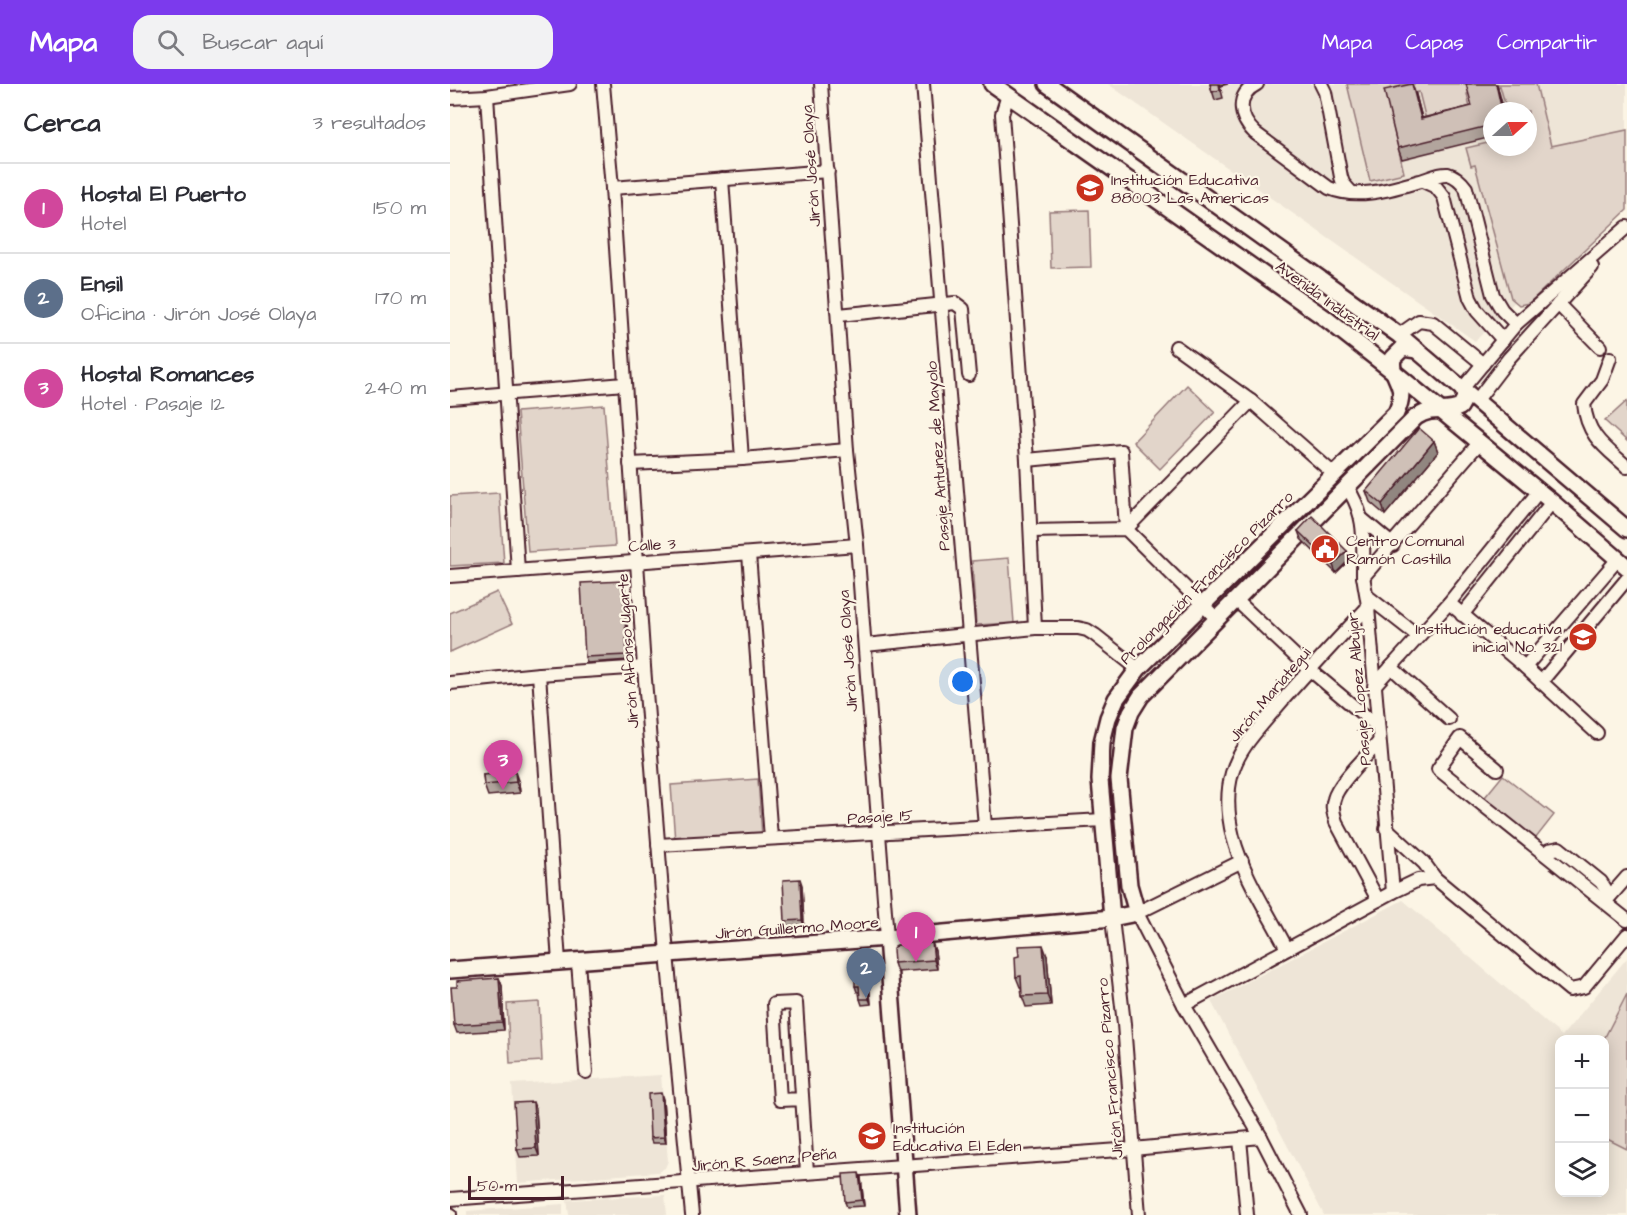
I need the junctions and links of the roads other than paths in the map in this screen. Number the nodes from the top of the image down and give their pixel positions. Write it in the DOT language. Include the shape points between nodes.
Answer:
graph roads {
  1 [pos="570,84"];
  2 [pos="603,84"];
  3 [pos="821,84"];
  4 [pos="923,84"];
  5 [pos="992,84"];
  6 [pos="1047,84"];
  7 [pos="1257,84"];
  8 [pos="1321,84"];
  9 [pos="1008,95"];
  10 [pos="487,96"];
  11 [pos="450,98"];
  12 [pos="828,171"];
  13 [pos="722,179"];
  14 [pos="1423,180"];
  15 [pos="612,188"];
  16 [pos="1352,193"];
  17 [pos="1627,228"];
  18 [pos="942,303"];
  19 [pos="1558,304"];
  20 [pos="839,315"];
  21 [pos="1516,324"];
  22 [pos="1399,335"];
  23 [pos="1503,340"];
  24 [pos="1600,346"];
  25 [pos="1176,347"];
  26 [pos="1417,350"];
  27 [pos="1610,358"];
  28 [pos="1483,364"];
  29 [pos="1394,372"];
  30 [pos="969,375"];
  31 [pos="625,384"];
  32 [pos="1463,388"];
  33 [pos="506,394"];
  34 [pos="450,398"];
  35 [pos="1477,400"];
  36 [pos="1251,401"];
  37 [pos="1440,410"];
  38 [pos="1480,442"];
  39 [pos="848,450"];
  40 [pos="742,459"];
  41 [pos="1027,460"];
  42 [pos="630,464"];
  43 [pos="1627,467"];
  44 [pos="1335,475"];
  45 [pos="1347,487"];
  46 [pos="1539,491"];
  47 [pos="1552,502"];
  48 [pos="1362,519"];
  49 [pos="1627,528"];
  50 [pos="1126,529"];
  51 [pos="1031,531"];
  52 [pos="857,545"];
  53 [pos="1393,545"];
  54 [pos="749,554"];
  55 [pos="637,562"];
  56 [pos="1622,563"];
  57 [pos="518,571"];
  58 [pos="450,576"];
  59 [pos="1363,577"];
  60 [pos="1627,579"];
  61 [pos="1235,599"];
  62 [pos="1367,602"];
  63 [pos="1449,603"];
  64 [pos="1203,605"];
  65 [pos="1461,615"];
  66 [pos="1216,618"];
  67 [pos="1035,628"];
  68 [pos="968,635"];
  69 [pos="1418,636"];
  70 [pos="865,645"];
  71 [pos="1525,666"];
  72 [pos="644,667"];
  73 [pos="1391,667"];
  74 [pos="1138,669"];
  75 [pos="1309,669"];
  76 [pos="539,674"];
  77 [pos="1541,682"];
  78 [pos="450,683"];
  79 [pos="1374,686"];
  80 [pos="1449,719"];
  81 [pos="1377,726"];
  82 [pos="1597,734"];
  83 [pos="1379,742"];
  84 [pos="1497,769"];
  85 [pos="1103,820"];
  86 [pos="985,826"];
  87 [pos="1386,828"];
  88 [pos="879,832"];
  89 [pos="771,838"];
  90 [pos="658,845"];
  91 [pos="1242,861"];
  92 [pos="1627,877"];
  93 [pos="1436,878"];
  94 [pos="1393,892"];
  95 [pos="1607,899"];
  96 [pos="1378,900"];
  97 [pos="1137,913"];
  98 [pos="1112,918"];
  99 [pos="1627,920"];
  100 [pos="1627,935"];
  101 [pos="887,938"];
  102 [pos="1287,949"];
  103 [pos="667,954"];
  104 [pos="578,960"];
  105 [pos="559,962"];
  106 [pos="450,970"];
  107 [pos="1184,1005"];
  108 [pos="586,1072"];
  109 [pos="802,1099"];
  110 [pos="1261,1137"];
  111 [pos="1240,1139"];
  112 [pos="1133,1149"];
  113 [pos="904,1164"];
  114 [pos="807,1172"];
  115 [pos="689,1182"];
  116 [pos="450,1199"];
  117 [pos="692,1215"];
  118 [pos="908,1215"];
  119 [pos="1139,1215"];
  120 [pos="1247,1215"];
  121 [pos="1301,1215"];
  1 -- 10 [label="street"];
  2 -- 15 [label="street, Jirón Alfonso Ugarte"];
  3 -- 12 [label="street, Jirón José Olaya"];
  4 -- 18 [label="street, Pasaje Antunez de Mayolo"];
  5 -- 9 [label="main road, Avenida Industrial"];
  6 -- 22 [label="main road, Avenida Industrial"];
  7 -- 16 [label="street" via="1246,92 1241,103 1242,116 1249,128 1329,188"];
  8 -- 16 [label="street" via="1341,177"];
  9 -- 29 [label="main road, Avenida Industrial" via="1325,318"];
  9 -- 41 [label="street" via="1002,114"];
  10 -- 11 [label="street"];
  10 -- 33 [label="street"];
  12 -- 13 [label="street"];
  12 -- 20 [label="street, Jirón José Olaya"];
  13 -- 15 [label="street"];
  13 -- 40 [label="street"];
  14 -- 16 [label="street" via="1376,192"];
  14 -- 21 [label="street" via="1445,174 1463,184 1493,295"];
  14 -- 23 [label="street" via="1444,197 1470,298"];
  15 -- 31 [label="street, Jirón Alfonso Ugarte"];
  17 -- 19 [label="street"];
  17 -- 21 [label="street"];
  18 -- 20 [label="street"];
  18 -- 30 [label="street" via="955,303 963,309"];
  18 -- 68 [label="street, Pasaje Antunez de Mayolo"];
  19 -- 24 [label="street"];
  19 -- 35 [label="street"];
  20 -- 39 [label="street, Jirón José Olaya"];
  21 -- 23 [label="street"];
  22 -- 26 [label="main road, Avenida Industrial"];
  22 -- 28 [label="street" via="1419,321 1433,323"];
  23 -- 28 [label="street"];
  25 -- 36 [label="street"];
  26 -- 29 [label="main road" via="1399,350 1393,358"];
  26 -- 32 [label="main road, Avenida Industrial"];
  27 -- 43 [label="street" via="1602,380 1584,404 1585,414 1596,439"];
  28 -- 32 [label="street"];
  29 -- 37 [label="main road, Avenida Industrial"];
  29 -- 44 [label="main road, Prolongación Francisco Pizarro" via="1401,385 1396,413"];
  31 -- 33 [label="street"];
  31 -- 42 [label="street, Jirón Alfonso Ugarte"];
  32 -- 35 [label="main road, Avenida Industrial"];
  32 -- 37 [label="main road" via="1465,398 1460,407"];
  33 -- 34 [label="street"];
  33 -- 57 [label="street"];
  35 -- 49 [label="main road, Avenida Industrial"];
  36 -- 44 [label="street"];
  36 -- 50 [label="street"];
  37 -- 38 [label="main road, Avenida Industrial"];
  37 -- 45 [label="main road" via="1416,417"];
  38 -- 46 [label="main road, Avenida Industrial"];
  38 -- 53 [label="street"];
  39 -- 40 [label="street"];
  39 -- 52 [label="street, Jirón José Olaya"];
  40 -- 42 [label="street"];
  41 -- 50 [label="street" via="1120,452"];
  41 -- 51 [label="street"];
  42 -- 55 [label="street, Jirón Alfonso Ugarte"];
  44 -- 64 [label="main road, Prolongación Francisco Pizarro"];
  45 -- 48 [label="street, Pasaje Lopez Albujar"];
  45 -- 61 [label="main road"];
  46 -- 47 [label="main road, Avenida Industrial"];
  46 -- 63 [label="street"];
  47 -- 56 [label="main road, Avenida Industrial"];
  47 -- 65 [label="street"];
  48 -- 53 [label="street"];
  48 -- 59 [label="street, Pasaje Lopez Albujar"];
  50 -- 51 [label="street"];
  50 -- 64 [label="street"];
  51 -- 67 [label="street"];
  52 -- 54 [label="street, Calle 3"];
  52 -- 70 [label="street, Jirón José Olaya"];
  53 -- 59 [label="street"];
  54 -- 55 [label="street, Calle 3"];
  54 -- 89 [label="street"];
  55 -- 57 [label="street, Calle 3"];
  55 -- 72 [label="street, Jirón Alfonso Ugarte"];
  56 -- 71 [label="street"];
  57 -- 58 [label="street, Calle 3"];
  59 -- 62 [label="street, Pasaje Lopez Albujar"];
  60 -- 77 [label="street"];
  61 -- 66 [label="main road"];
  61 -- 75 [label="street"];
  62 -- 69 [label="street"];
  62 -- 75 [label="street, Jirón Mariategui"];
  62 -- 79 [label="street, Pasaje Lopez Albujar"];
  63 -- 65 [label="street"];
  63 -- 69 [label="street"];
  64 -- 66 [label="street"];
  64 -- 74 [label="main road, Prolongación Francisco Pizarro"];
  65 -- 71 [label="street"];
  66 -- 97 [label="main road" via="1141,696 1125,728 1119,779 1129,885"];
  67 -- 68 [label="street"];
  67 -- 74 [label="street" via="1087,630"];
  68 -- 70 [label="street"];
  68 -- 86 [label="street, Pasaje Antunez de Mayolo"];
  69 -- 73 [label="street"];
  70 -- 88 [label="street, Jirón José Olaya"];
  71 -- 77 [label="street"];
  72 -- 76 [label="street"];
  72 -- 90 [label="street, Jirón Alfonso Ugarte"];
  73 -- 79 [label="street"];
  73 -- 80 [label="street"];
  74 -- 85 [label="main road, Prolongación Francisco Pizarro" via="1116,699 1102,742"];
  75 -- 81 [label="street"];
  75 -- 91 [label="street, Jirón Mariategui" via="1250,738 1232,773 1228,816"];
  76 -- 78 [label="street"];
  76 -- 105 [label="street"];
  77 -- 82 [label="street"];
  79 -- 81 [label="street, Pasaje Lopez Albujar"];
  81 -- 83 [label="street, Pasaje Lopez Albujar"];
  83 -- 87 [label="street, Pasaje Lopez Albujar"];
  83 -- 96 [label="street" via="1339,788 1333,810"];
  84 -- 95 [label="street" via="1460,738 1438,769"];
  85 -- 86 [label="street, Pasaje 15"];
  85 -- 98 [label="main road, Prolongación Francisco Pizarro"];
  86 -- 88 [label="street, Pasaje 15"];
  87 -- 93 [label="street"];
  87 -- 94 [label="street, Pasaje Lopez Albujar"];
  88 -- 89 [label="street, Pasaje 15"];
  88 -- 101 [label="street, Jirón José Olaya"];
  89 -- 90 [label="street, Pasaje 15"];
  90 -- 103 [label="street, Jirón Alfonso Ugarte"];
  91 -- 97 [label="street, Jirón Guillermo Moore"];
  91 -- 102 [label="street, Jirón Mariategui"];
  92 -- 95 [label="street"];
  93 -- 94 [label="street" via="1418,880"];
  93 -- 100 [label="street" via="1570,990 1584,987"];
  94 -- 96 [label="street"];
  95 -- 99 [label="street"];
  96 -- 102 [label="street"];
  97 -- 98 [label="main road, Jirón Guillermo Moore"];
  97 -- 107 [label="street"];
  98 -- 101 [label="main road, Jirón Guillermo Moore"];
  98 -- 112 [label="street, Jirón Francisco Pizarro"];
  101 -- 103 [label="main road, Jirón Guillermo Moore"];
  101 -- 113 [label="main road, Jirón José Olaya"];
  102 -- 107 [label="street"];
  103 -- 104 [label="main road, Jirón Guillermo Moore"];
  103 -- 115 [label="street, Jirón Alfonso Ugarte"];
  104 -- 105 [label="main road, Jirón Guillermo Moore"];
  104 -- 108 [label="street"];
  105 -- 106 [label="main road, Jirón Guillermo Moore"];
  107 -- 110 [label="street"];
  109 -- 109 [label="street" via="780,1100 774,1004 796,1002"];
  109 -- 114 [label="street"];
  110 -- 111 [label="street, Jirón R Saenz Peña"];
  110 -- 121 [label="street"];
  111 -- 112 [label="street, Jirón R Saenz Peña"];
  111 -- 120 [label="street"];
  112 -- 113 [label="street, Jirón R Saenz Peña"];
  112 -- 119 [label="street, Jirón Francisco Pizarro"];
  113 -- 114 [label="street, Jirón R Saenz Peña"];
  113 -- 118 [label="main road, Jirón José Olaya"];
  114 -- 115 [label="street, Jirón R Saenz Peña"];
  115 -- 116 [label="street, Jirón R Saenz Peña"];
  115 -- 117 [label="street, Jirón Alfonso Ugarte"];
}
